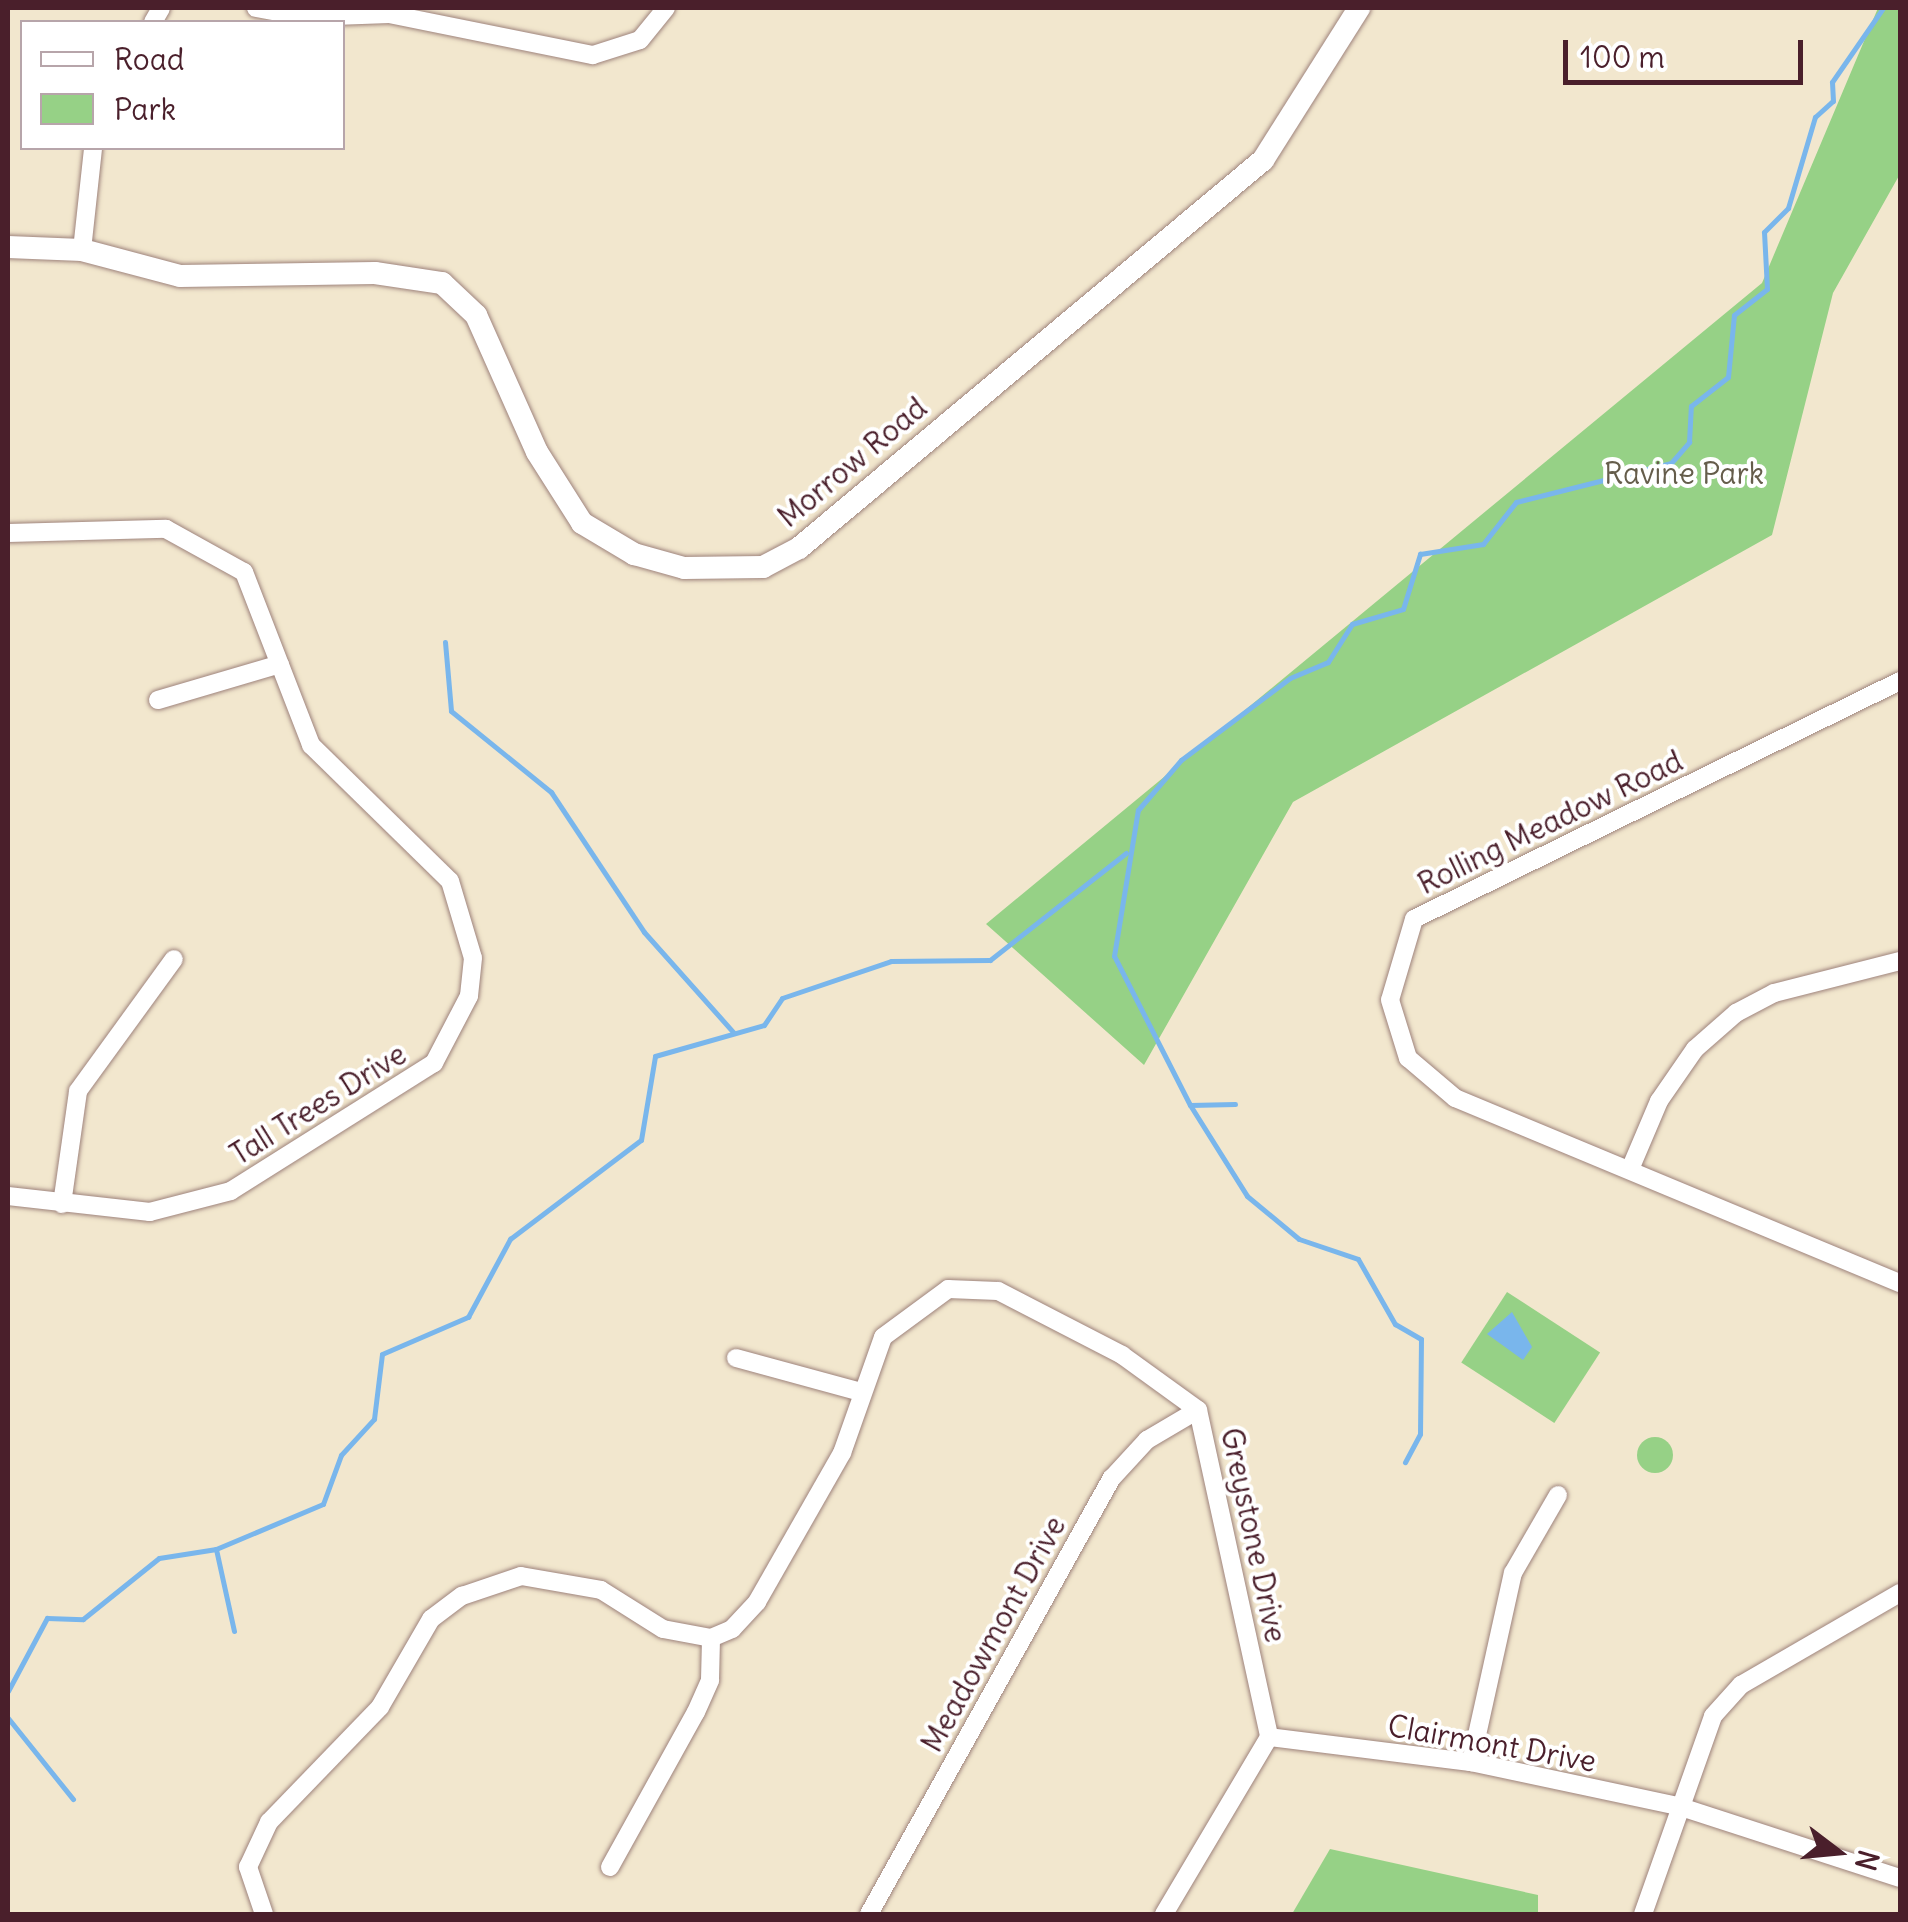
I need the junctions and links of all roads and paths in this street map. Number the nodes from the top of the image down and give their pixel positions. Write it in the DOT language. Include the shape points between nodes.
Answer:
graph roads {
  1 [pos="256,8"];
  2 [pos="666,8"];
  3 [pos="1359,8"];
  4 [pos="93,150"];
  5 [pos="8,247"];
  6 [pos="82,250"];
  7 [pos="8,532"];
  8 [pos="280,664"];
  9 [pos="1900,680"];
  10 [pos="158,700"];
  11 [pos="174,959"];
  12 [pos="1900,960"];
  13 [pos="1631,1167"];
  14 [pos="8,1196"];
  15 [pos="62,1204"];
  16 [pos="1900,1283"];
  17 [pos="736,1358"];
  18 [pos="861,1392"];
  19 [pos="1198,1410"];
  20 [pos="1558,1496"];
  21 [pos="1900,1593"];
  22 [pos="710,1638"];
  23 [pos="1269,1737"];
  24 [pos="1471,1762"];
  25 [pos="1678,1806"];
  26 [pos="610,1867"];
  27 [pos="1900,1878"];
  28 [pos="264,1914"];
  29 [pos="869,1914"];
  30 [pos="1164,1914"];
  31 [pos="1643,1914"];
  1 -- 2 [label="street" via="306,18 389,14 592,55 640,40"];
  3 -- 6 [label="street, Morrow Road" via="1263,160 799,548 763,568 684,568 634,554 582,523 536,452 476,315 442,284 375,273 180,276"];
  4 -- 6 [label="street"];
  5 -- 6 [label="street, Morrow Road"];
  7 -- 8 [label="street, Tall Trees Drive" via="166,529 214,548 262,599"];
  8 -- 10 [label="street"];
  8 -- 15 [label="street, Tall Trees Drive" via="320,757 450,881 473,958 456,1033 408,1082 231,1191 150,1212"];
  9 -- 13 [label="street, Rolling Meadow Road" via="1414,919 1390,1000 1408,1058 1455,1098"];
  11 -- 15 [label="street" via="78,1091"];
  12 -- 13 [label="street" via="1774,993 1736,1013 1694,1049 1659,1101"];
  13 -- 16 [label="street, Rolling Meadow Road"];
  14 -- 15 [label="street, Tall Trees Drive"];
  17 -- 18 [label="street"];
  18 -- 19 [label="street, Greystone Drive" via="874,1353 905,1312 948,1289 975,1287 1122,1354"];
  18 -- 22 [label="street, Greystone Drive" via="842,1453 757,1602"];
  19 -- 23 [label="street, Greystone Drive"];
  19 -- 29 [label="street, Meadowmont Drive" via="1147,1440 1112,1478"];
  20 -- 24 [label="street" via="1514,1573"];
  21 -- 25 [label="street" via="1740,1684 1713,1716"];
  22 -- 26 [label="street" via="710,1680"];
  22 -- 28 [label="street" via="664,1629 564,1578 520,1576 462,1596 432,1619 380,1707 269,1822 248,1868"];
  23 -- 24 [label="street, Clairmont Drive"];
  23 -- 30 [label="street"];
  24 -- 25 [label="street, Clairmont Drive"];
  25 -- 27 [label="street, Clairmont Drive"];
  25 -- 31 [label="street"];
}
